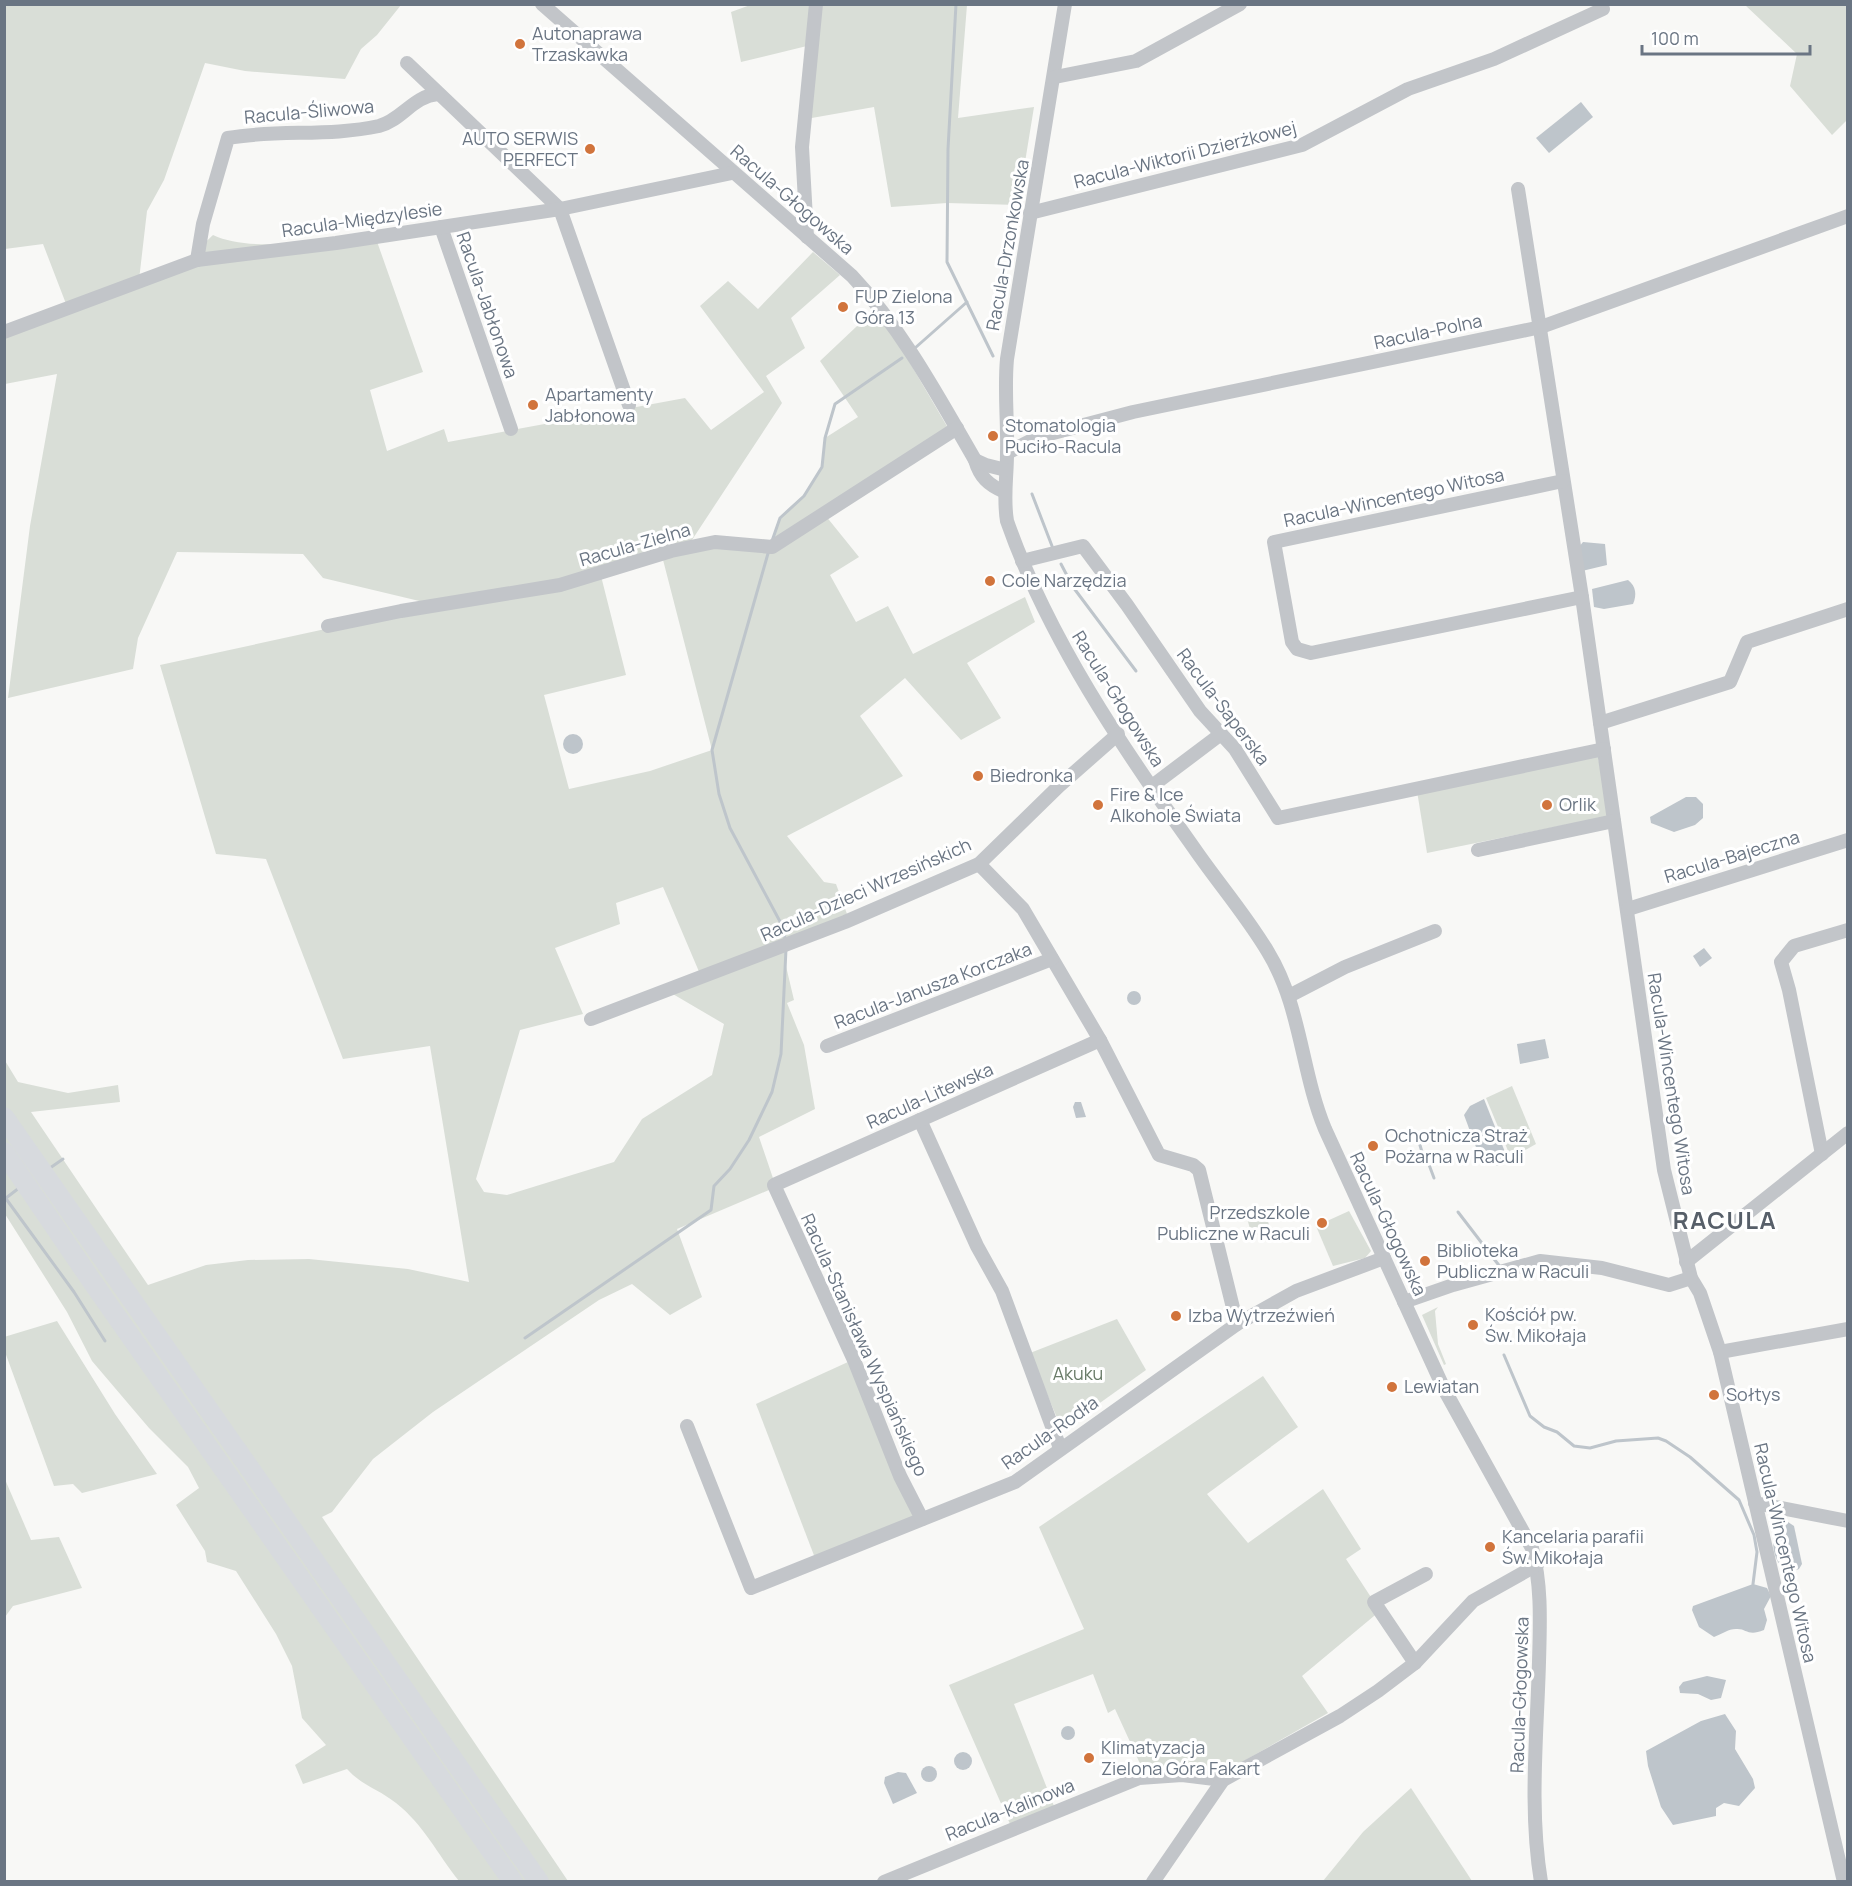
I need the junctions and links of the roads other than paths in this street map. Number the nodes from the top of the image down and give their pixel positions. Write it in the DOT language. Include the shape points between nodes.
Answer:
graph roads {
  1 [pos="542,4"];
  2 [pos="816,4"];
  3 [pos="1065,4"];
  4 [pos="1240,4"];
  5 [pos="1601,4"];
  6 [pos="407,63"];
  7 [pos="1055,77"];
  8 [pos="438,94"];
  9 [pos="732,173"];
  10 [pos="1518,189"];
  11 [pos="560,209"];
  12 [pos="1030,213"];
  13 [pos="1848,216"];
  14 [pos="441,227"];
  15 [pos="807,237"];
  16 [pos="197,260"];
  17 [pos="1541,327"];
  18 [pos="4,332"];
  19 [pos="629,405"];
  20 [pos="957,428"];
  21 [pos="511,429"];
  22 [pos="1007,453"];
  23 [pos="975,459"];
  24 [pos="1006,470"];
  25 [pos="1563,481"];
  26 [pos="1005,492"];
  27 [pos="1022,561"];
  28 [pos="1582,597"];
  29 [pos="1848,609"];
  30 [pos="328,626"];
  31 [pos="1600,723"];
  32 [pos="1118,734"];
  33 [pos="1221,734"];
  34 [pos="1604,749"];
  35 [pos="1152,786"];
  36 [pos="1614,821"];
  37 [pos="1848,840"];
  38 [pos="1478,850"];
  39 [pos="979,864"];
  40 [pos="1628,909"];
  41 [pos="1848,930"];
  42 [pos="1435,931"];
  43 [pos="1052,959"];
  44 [pos="1289,996"];
  45 [pos="591,1019"];
  46 [pos="1100,1040"];
  47 [pos="826,1046"];
  48 [pos="5,1117"];
  49 [pos="920,1120"];
  50 [pos="1848,1133"];
  51 [pos="4,1152"];
  52 [pos="1821,1154"];
  53 [pos="774,1185"];
  54 [pos="1384,1258"];
  55 [pos="1686,1262"];
  56 [pos="1691,1278"];
  57 [pos="1404,1302"];
  58 [pos="1237,1324"];
  59 [pos="1848,1329"];
  60 [pos="1720,1352"];
  61 [pos="687,1426"];
  62 [pos="1060,1448"];
  63 [pos="1755,1503"];
  64 [pos="922,1519"];
  65 [pos="1848,1521"];
  66 [pos="1537,1565"];
  67 [pos="1426,1574"];
  68 [pos="1415,1663"];
  69 [pos="1223,1780"];
  70 [pos="513,1881"];
  71 [pos="539,1881"];
  72 [pos="884,1881"];
  73 [pos="1153,1881"];
  74 [pos="1540,1881"];
  75 [pos="1844,1881"];
  1 -- 9 [label="street, Racula-Głogowska"];
  2 -- 15 [label="street" via="802,147"];
  3 -- 7 [label="street, Racula-Drzonkowska"];
  4 -- 7 [label="street" via="1136,61"];
  5 -- 12 [label="street, Racula-Wiktorii Dzierżkowej" via="1603,9 1494,59 1408,89 1302,145"];
  6 -- 8 [label="street"];
  7 -- 12 [label="street, Racula-Drzonkowska"];
  8 -- 11 [label="street"];
  8 -- 16 [label="street, Racula-Śliwowa" via="418,98 381,125 292,134 258,132 228,138 203,224"];
  9 -- 11 [label="street, Racula-Międzylesie"];
  9 -- 15 [label="street, Racula-Głogowska"];
  10 -- 17 [label="street, Racula-Wincentego Witosa"];
  11 -- 14 [label="street, Racula-Międzylesie"];
  11 -- 19 [label="street"];
  12 -- 22 [label="street, Racula-Drzonkowska" via="1007,359"];
  13 -- 17 [label="street, Racula-Polna"];
  14 -- 16 [label="street, Racula-Międzylesie"];
  14 -- 21 [label="street, Racula-Jabłonowa"];
  15 -- 20 [label="street, Racula-Głogowska" via="872,298 924,372"];
  16 -- 18 [label="street, Racula-Międzylesie"];
  17 -- 22 [label="street, Racula-Polna" via="1133,412 1038,437"];
  17 -- 25 [label="street, Racula-Wincentego Witosa"];
  20 -- 23 [label="street, Racula-Głogowska"];
  20 -- 30 [label="street, Racula-Zielna" via="769,547 715,542 671,551 560,585"];
  22 -- 24 [label="street, Racula-Drzonkowska"];
  23 -- 24 [label="street"];
  23 -- 26 [label="street, Racula-Głogowska" via="987,483"];
  24 -- 26 [label="street, Racula-Drzonkowska"];
  25 -- 28 [label="street, Racula-Wincentego Witosa"];
  25 -- 28 [label="street, Racula-Wincentego Witosa" via="1274,542 1292,642 1303,652"];
  26 -- 27 [label="street, Racula-Głogowska" via="1007,521"];
  27 -- 32 [label="street, Racula-Głogowska" via="1052,627"];
  27 -- 33 [label="street, Racula-Saperska" via="1083,546 1200,711"];
  28 -- 31 [label="street, Racula-Wincentego Witosa"];
  29 -- 31 [label="street" via="1747,642 1730,682"];
  31 -- 34 [label="street, Racula-Wincentego Witosa"];
  32 -- 35 [label="street, Racula-Głogowska"];
  32 -- 39 [label="street, Racula-Dzieci Wrzesińskich"];
  33 -- 34 [label="street, Racula-Saperska" via="1236,749 1276,816 1282,819"];
  33 -- 35 [label="street"];
  34 -- 36 [label="street, Racula-Wincentego Witosa"];
  35 -- 44 [label="street, Racula-Głogowska" via="1255,931"];
  36 -- 38 [label="street"];
  36 -- 40 [label="street, Racula-Wincentego Witosa"];
  37 -- 40 [label="street, Racula-Bajeczna"];
  39 -- 43 [label="street, Racula-Janusza Korczaka" via="1023,909"];
  39 -- 45 [label="street, Racula-Dzieci Wrzesińskich" via="846,922"];
  40 -- 55 [label="street, Racula-Wincentego Witosa" via="1664,1170"];
  41 -- 52 [label="street" via="1794,946 1780,962"];
  42 -- 44 [label="street" via="1345,967"];
  43 -- 46 [label="street, Racula-Janusza Korczaka"];
  43 -- 47 [label="street, Racula-Janusza Korczaka"];
  44 -- 54 [label="street, Racula-Głogowska" via="1318,1112"];
  46 -- 49 [label="street, Racula-Litewska"];
  46 -- 58 [label="street, Racula-Janusza Korczaka" via="1159,1155 1199,1170"];
  48 -- 71 [label="highway"];
  49 -- 53 [label="street, Racula-Litewska"];
  49 -- 62 [label="street" via="977,1246 1002,1291"];
  50 -- 52 [label="street"];
  51 -- 70 [label="highway"];
  52 -- 55 [label="street"];
  53 -- 64 [label="street, Racula-Stanisława Wyspiańskiego"];
  54 -- 57 [label="street, Racula-Głogowska"];
  54 -- 58 [label="street, Racula-Rodła" via="1296,1291"];
  55 -- 56 [label="street, Racula-Wincentego Witosa"];
  56 -- 57 [label="street" via="1669,1285 1602,1269 1540,1261"];
  56 -- 60 [label="street, Racula-Wincentego Witosa"];
  57 -- 66 [label="street, Racula-Głogowska" via="1465,1431 1525,1532"];
  58 -- 62 [label="street, Racula-Rodła"];
  59 -- 60 [label="street"];
  60 -- 63 [label="street, Racula-Wincentego Witosa"];
  61 -- 64 [label="street, Racula-Rodła" via="752,1588"];
  62 -- 64 [label="street, Racula-Rodła" via="1015,1482"];
  63 -- 65 [label="street"];
  63 -- 75 [label="street, Racula-Wincentego Witosa"];
  66 -- 68 [label="street" via="1473,1601"];
  66 -- 74 [label="street, Racula-Głogowska" via="1540,1620 1535,1825"];
  67 -- 68 [label="street" via="1374,1602"];
  68 -- 69 [label="street" via="1340,1716"];
  69 -- 72 [label="street, Racula-Kalinowa" via="1182,1774 1139,1778"];
  69 -- 73 [label="street"];
}
